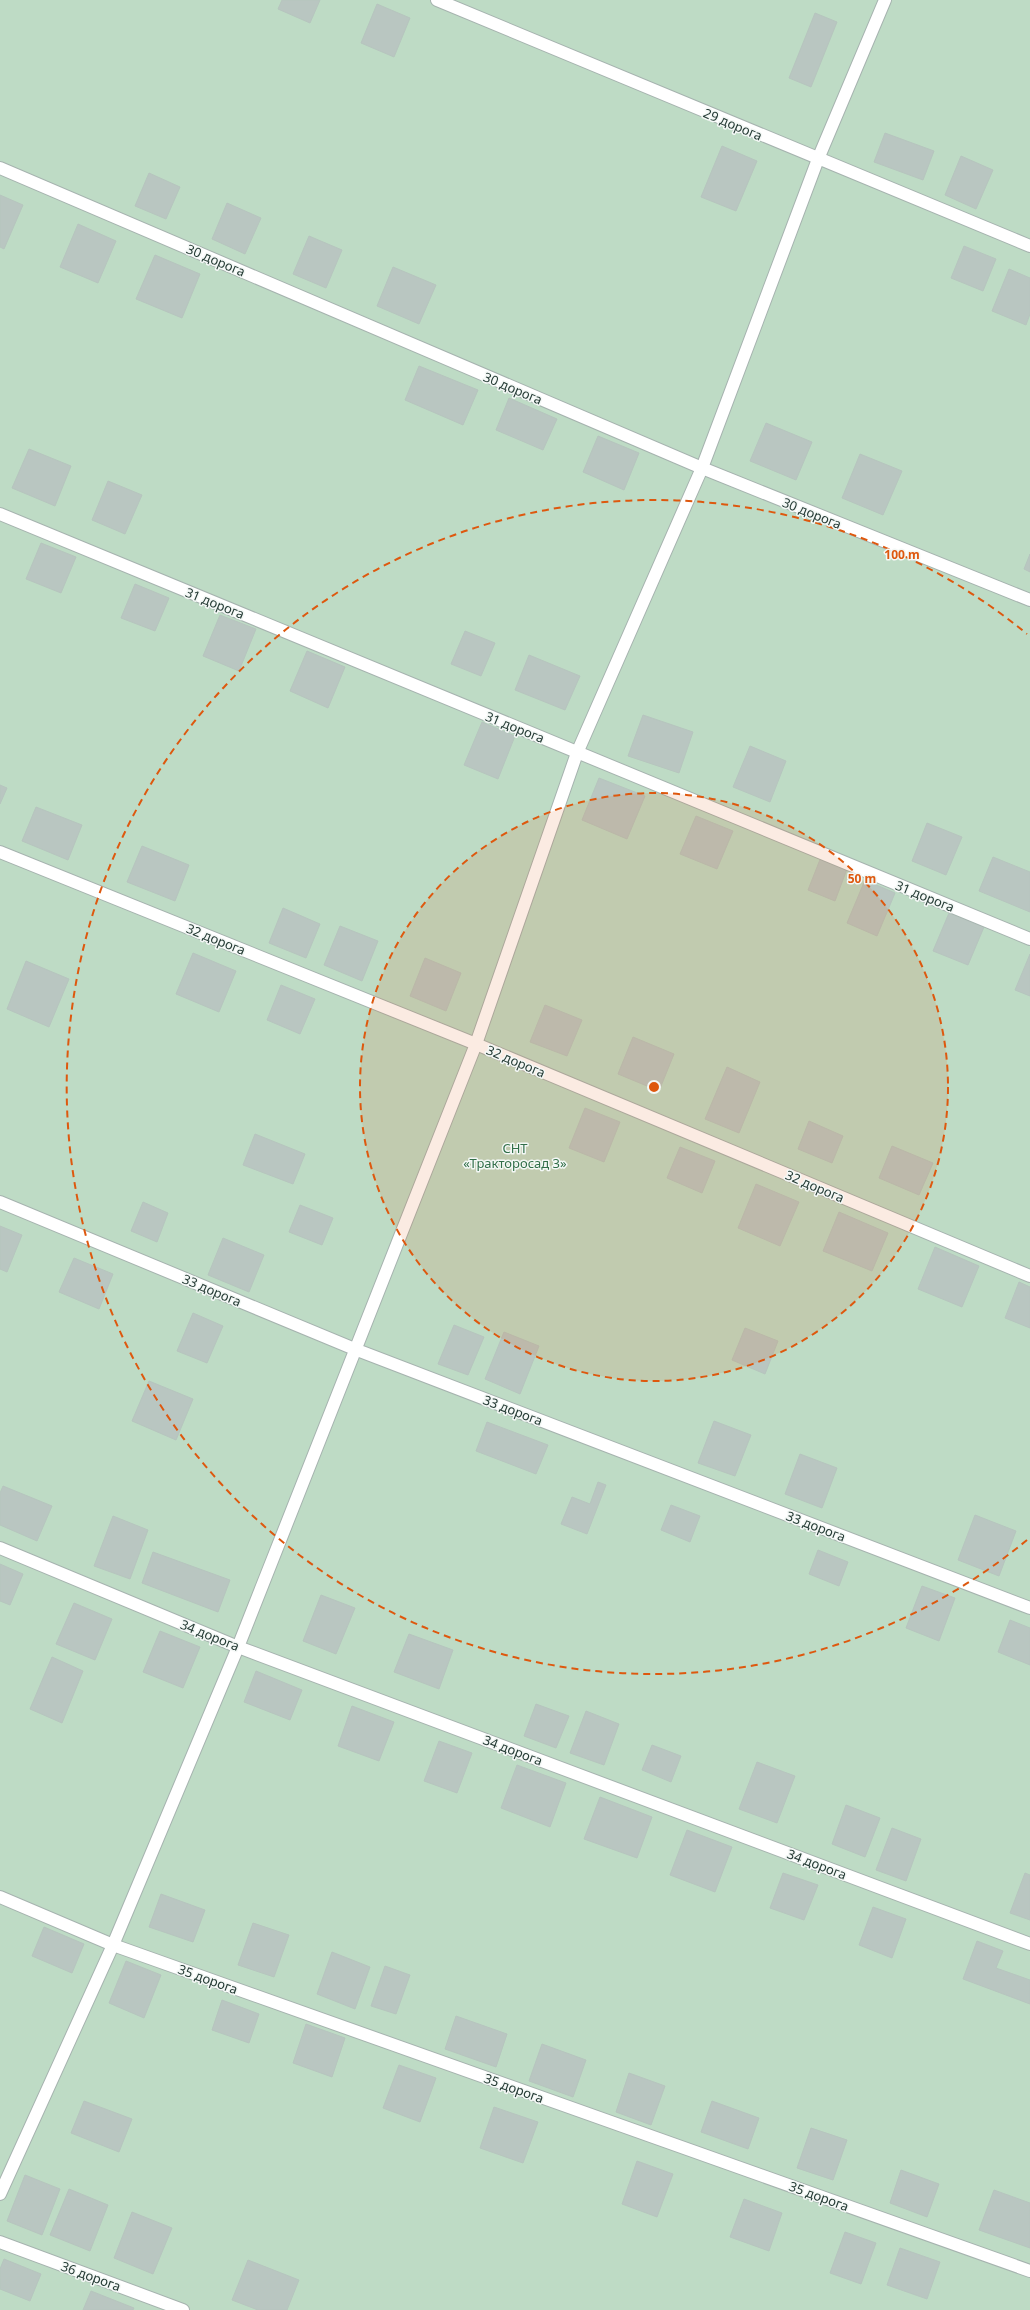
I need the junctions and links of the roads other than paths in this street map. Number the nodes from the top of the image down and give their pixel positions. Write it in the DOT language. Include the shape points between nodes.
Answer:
graph roads {
  1 [pos="436,0"];
  2 [pos="885,0"];
  3 [pos="818,159"];
  4 [pos="0,168"];
  5 [pos="1030,246"];
  6 [pos="702,468"];
  7 [pos="0,514"];
  8 [pos="1030,600"];
  9 [pos="577,753"];
  10 [pos="0,852"];
  11 [pos="1030,939"];
  12 [pos="476,1044"];
  13 [pos="0,1202"];
  14 [pos="1030,1276"];
  15 [pos="357,1350"];
  16 [pos="0,1548"];
  17 [pos="1030,1608"];
  18 [pos="238,1647"];
  19 [pos="0,1897"];
  20 [pos="1030,1944"];
  21 [pos="113,1945"];
  22 [pos="0,2194"];
  23 [pos="0,2242"];
  24 [pos="1030,2271"];
  25 [pos="183,2310"];
  1 -- 3 [label="street, 29 дорога"];
  2 -- 3 [label="street"];
  3 -- 5 [label="street, 29 дорога"];
  3 -- 6 [label="street"];
  4 -- 6 [label="street, 30 дорога"];
  6 -- 8 [label="street, 30 дорога"];
  6 -- 9 [label="street"];
  7 -- 9 [label="street, 31 дорога"];
  9 -- 11 [label="street, 31 дорога"];
  9 -- 12 [label="street"];
  10 -- 12 [label="street, 32 дорога"];
  12 -- 14 [label="street, 32 дорога"];
  12 -- 15 [label="street"];
  13 -- 15 [label="street, 33 дорога"];
  15 -- 17 [label="street, 33 дорога"];
  15 -- 18 [label="street"];
  16 -- 18 [label="street, 34 дорога"];
  18 -- 20 [label="street, 34 дорога"];
  18 -- 21 [label="street"];
  19 -- 21 [label="street, 35 дорога"];
  21 -- 22 [label="street"];
  21 -- 24 [label="street, 35 дорога"];
  23 -- 25 [label="street, 36 дорога"];
}
